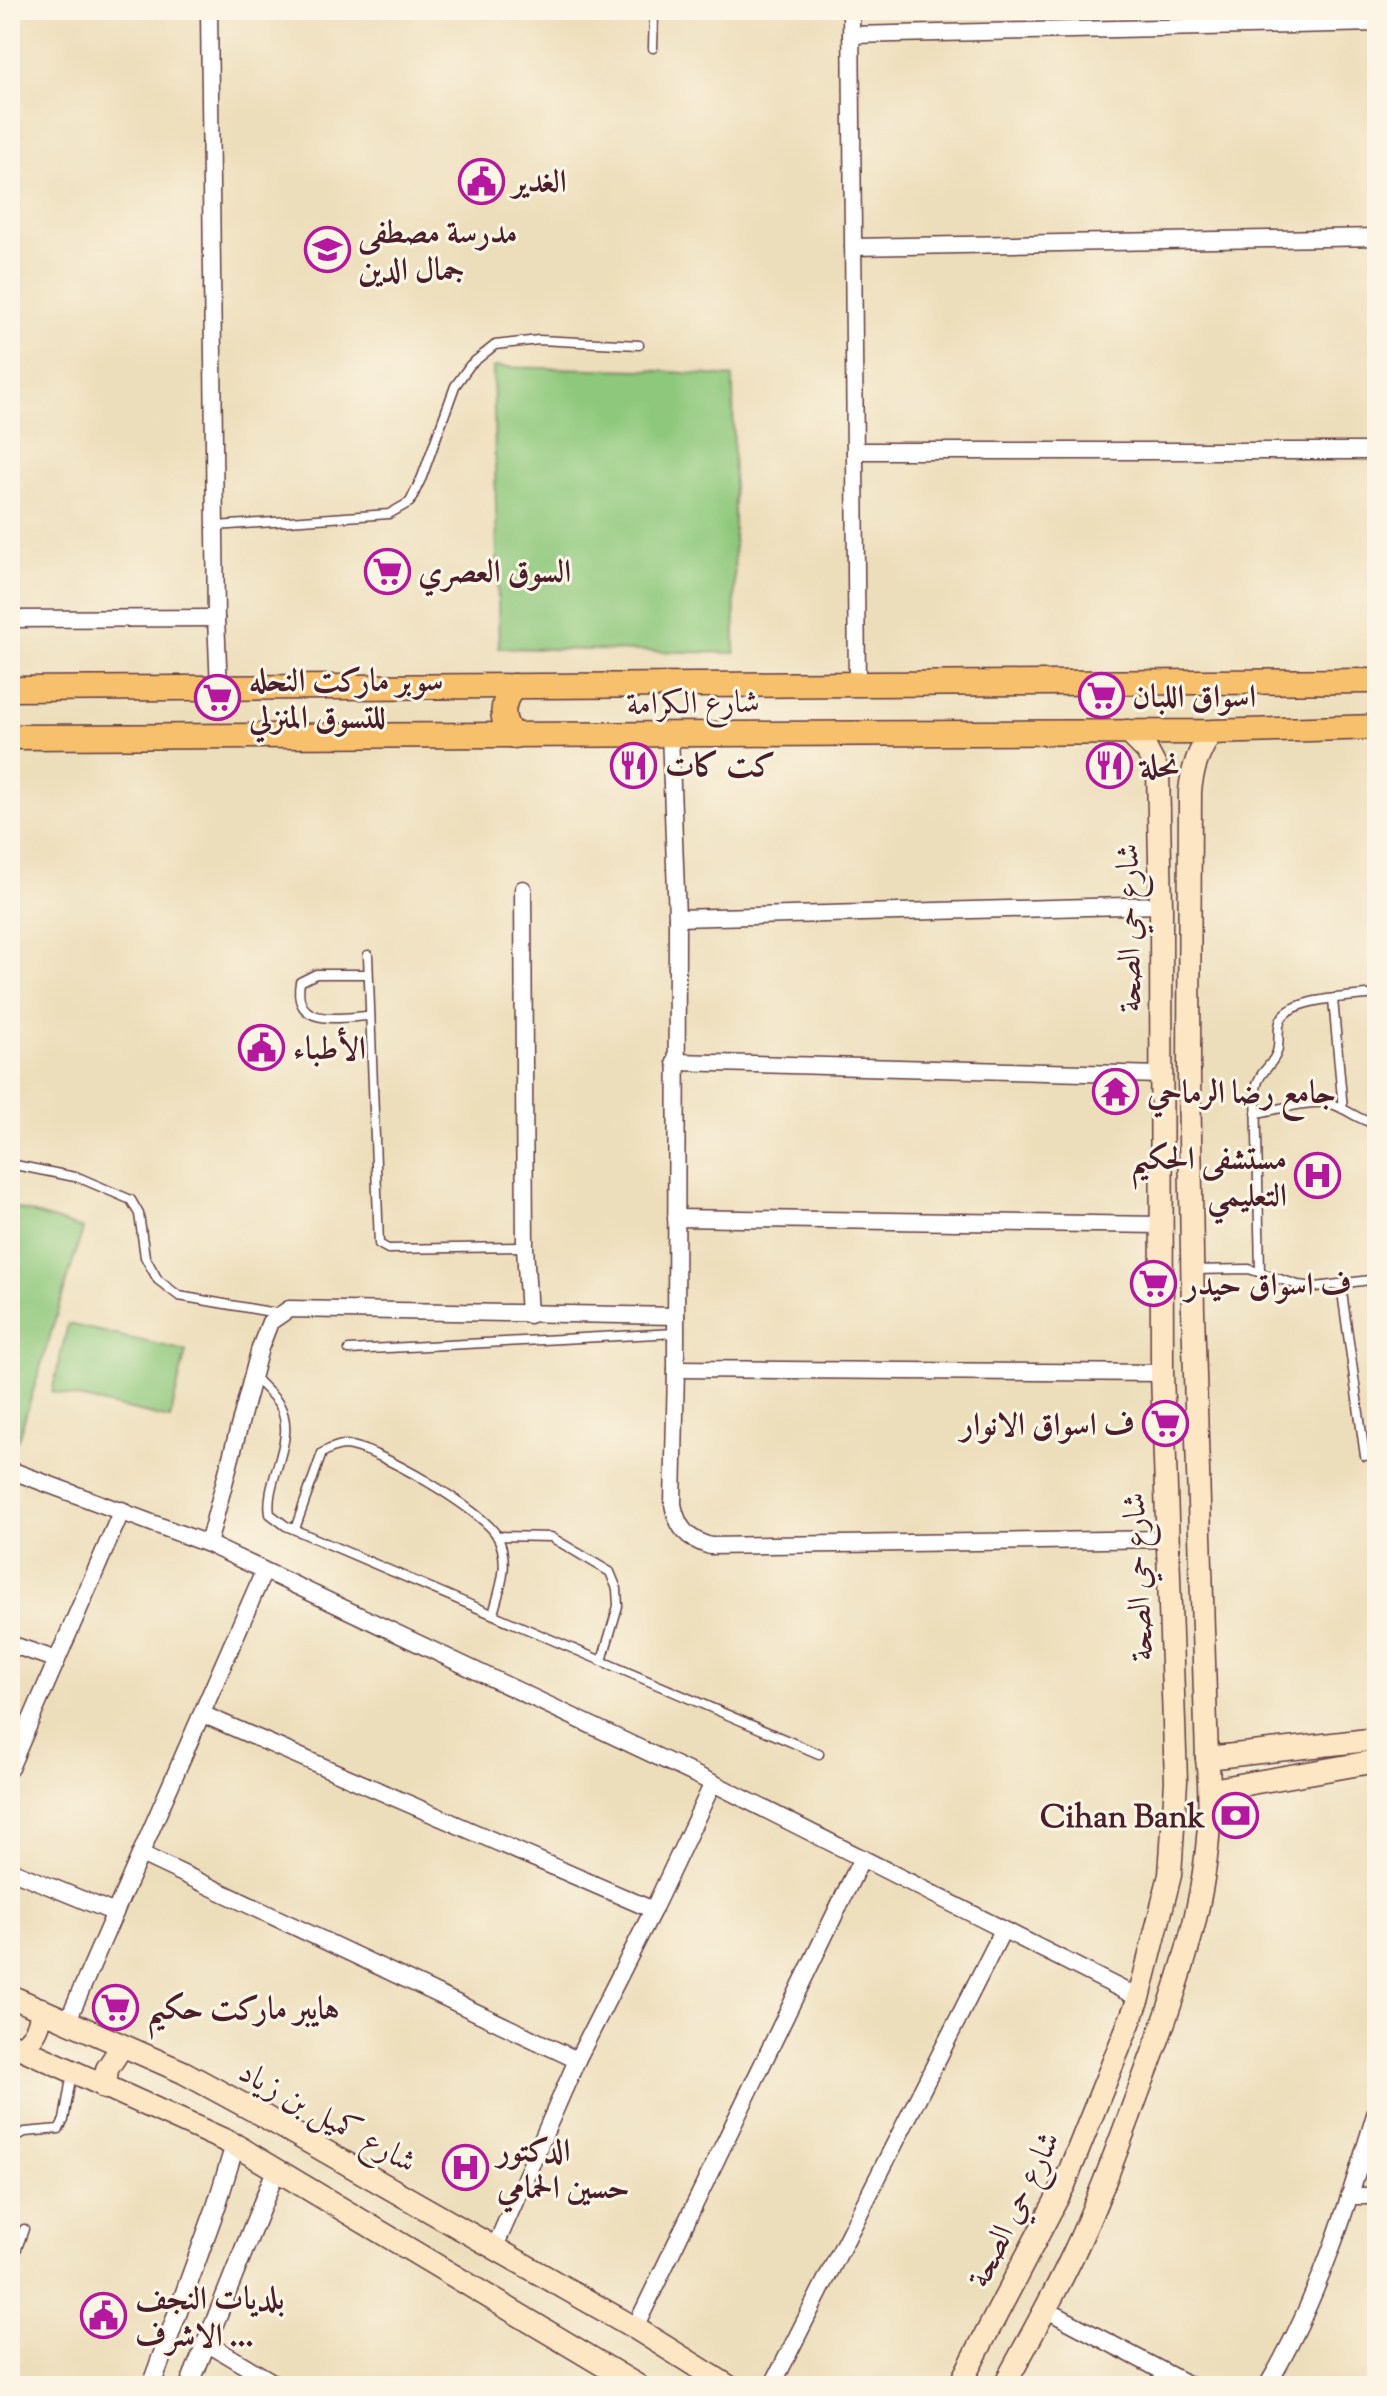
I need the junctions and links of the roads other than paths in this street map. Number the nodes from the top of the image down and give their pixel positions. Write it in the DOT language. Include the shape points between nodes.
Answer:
graph roads {
  1 [pos="209,10"];
  2 [pos="654,10"];
  3 [pos="851,10"];
  4 [pos="1377,23"];
  5 [pos="851,35"];
  6 [pos="653,48"];
  7 [pos="1377,237"];
  8 [pos="853,247"];
  9 [pos="639,345"];
  10 [pos="855,451"];
  11 [pos="1377,451"];
  12 [pos="215,526"];
  13 [pos="216,618"];
  14 [pos="10,619"];
  15 [pos="1377,681"];
  16 [pos="857,684"];
  17 [pos="514,686"];
  18 [pos="219,688"];
  19 [pos="10,689"];
  20 [pos="1377,727"];
  21 [pos="1127,731"];
  22 [pos="1211,732"];
  23 [pos="670,733"];
  24 [pos="514,736"];
  25 [pos="10,737"];
  26 [pos="523,889"];
  27 [pos="1161,905"];
  28 [pos="677,918"];
  29 [pos="368,955"];
  30 [pos="368,974"];
  31 [pos="1377,994"];
  32 [pos="1333,999"];
  33 [pos="370,1016"];
  34 [pos="675,1062"];
  35 [pos="1161,1075"];
  36 [pos="1343,1109"];
  37 [pos="1256,1113"];
  38 [pos="1377,1124"];
  39 [pos="10,1164"];
  40 [pos="676,1218"];
  41 [pos="1161,1225"];
  42 [pos="525,1247"];
  43 [pos="1193,1270"];
  44 [pos="1161,1272"];
  45 [pos="1260,1272"];
  46 [pos="1377,1279"];
  47 [pos="1341,1285"];
  48 [pos="1193,1311"];
  49 [pos="283,1314"];
  50 [pos="1162,1314"];
  51 [pos="529,1315"];
  52 [pos="676,1324"];
  53 [pos="349,1350"];
  54 [pos="676,1369"];
  55 [pos="1162,1373"];
  56 [pos="252,1376"];
  57 [pos="1365,1456"];
  58 [pos="10,1470"];
  59 [pos="122,1510"];
  60 [pos="295,1529"];
  61 [pos="497,1536"];
  62 [pos="1167,1539"];
  63 [pos="208,1544"];
  64 [pos="264,1571"];
  65 [pos="493,1614"];
  66 [pos="10,1644"];
  67 [pos="57,1660"];
  68 [pos="602,1661"];
  69 [pos="202,1714"];
  70 [pos="1377,1740"];
  71 [pos="819,1754"];
  72 [pos="1352,1754"];
  73 [pos="1207,1758"];
  74 [pos="1377,1760"];
  75 [pos="10,1768"];
  76 [pos="713,1783"];
  77 [pos="1211,1790"];
  78 [pos="141,1854"];
  79 [pos="862,1858"];
  80 [pos="10,1870"];
  81 [pos="653,1910"];
  82 [pos="115,1913"];
  83 [pos="1003,1930"];
  84 [pos="10,1996"];
  85 [pos="1139,1998"];
  86 [pos="41,2009"];
  87 [pos="68,2020"];
  88 [pos="15,2046"];
  89 [pos="122,2046"];
  90 [pos="577,2060"];
  91 [pos="72,2072"];
  92 [pos="105,2088"];
  93 [pos="1377,2108"];
  94 [pos="10,2140"];
  95 [pos="235,2145"];
  96 [pos="276,2170"];
  97 [pos="1064,2185"];
  98 [pos="1349,2196"];
  99 [pos="1377,2196"];
  100 [pos="1094,2209"];
  101 [pos="24,2229"];
  102 [pos="1037,2239"];
  103 [pos="495,2247"];
  104 [pos="1071,2259"];
  105 [pos="10,2268"];
  106 [pos="1045,2309"];
  107 [pos="635,2328"];
  108 [pos="205,2342"];
  109 [pos="10,2381"];
  110 [pos="24,2386"];
  111 [pos="151,2386"];
  112 [pos="189,2386"];
  113 [pos="279,2386"];
  114 [pos="638,2386"];
  115 [pos="728,2386"];
  116 [pos="772,2386"];
  117 [pos="959,2386"];
  118 [pos="1004,2386"];
  119 [pos="1191,2386"];
  120 [pos="1267,2386"];
  1 -- 12 [label="street"];
  2 -- 6 [label="lane"];
  3 -- 5 [label="street"];
  4 -- 5 [label="street"];
  5 -- 8 [label="street"];
  7 -- 8 [label="street"];
  8 -- 10 [label="street"];
  9 -- 12 [label="lane" via="539,340 495,345 455,386 410,502 389,514"];
  10 -- 11 [label="street"];
  10 -- 16 [label="street"];
  12 -- 13 [label="street"];
  13 -- 14 [label="street"];
  13 -- 18 [label="street"];
  15 -- 16 [label="main road, شارع الكرامة"];
  16 -- 17 [label="main road, شارع الكرامة"];
  17 -- 18 [label="main road, شارع الكرامة"];
  17 -- 24 [label="main road" via="503,712"];
  18 -- 19 [label="main road, شارع الكرامة"];
  20 -- 22 [label="main road, شارع الكرامة"];
  21 -- 22 [label="main road, شارع الكرامة"];
  21 -- 23 [label="main road, شارع الكرامة"];
  21 -- 27 [label="main road, شارع حي الصحة" via="1158,772"];
  22 -- 43 [label="main road, شارع حي الصحة" via="1197,754 1190,792"];
  23 -- 24 [label="main road, شارع الكرامة"];
  23 -- 28 [label="street"];
  24 -- 25 [label="main road, شارع الكرامة"];
  26 -- 42 [label="street"];
  27 -- 28 [label="street"];
  27 -- 35 [label="main road, شارع حي الصحة"];
  28 -- 34 [label="street"];
  29 -- 30 [label="lane"];
  30 -- 33 [label="lane"];
  30 -- 33 [label="lane" via="316,974 300,982 298,997 305,1012 320,1018"];
  31 -- 32 [label="lane"];
  32 -- 36 [label="lane"];
  32 -- 37 [label="lane" via="1296,1005 1283,1015 1277,1051 1257,1083"];
  33 -- 42 [label="lane" via="379,1244 388,1249"];
  34 -- 35 [label="street"];
  34 -- 40 [label="street"];
  35 -- 41 [label="main road, شارع حي الصحة"];
  36 -- 37 [label="lane" via="1324,1103"];
  36 -- 38 [label="lane"];
  37 -- 45 [label="lane"];
  39 -- 49 [label="lane" via="80,1178 131,1200 139,1214 145,1257 158,1280 179,1296"];
  40 -- 41 [label="street"];
  40 -- 52 [label="street"];
  41 -- 44 [label="main road, شارع حي الصحة"];
  42 -- 51 [label="street"];
  43 -- 44 [label="main road" via="1177,1282"];
  43 -- 45 [label="lane"];
  43 -- 48 [label="main road, شارع حي الصحة"];
  44 -- 50 [label="main road, شارع حي الصحة"];
  45 -- 47 [label="lane" via="1298,1285"];
  46 -- 47 [label="lane"];
  47 -- 57 [label="lane"];
  48 -- 50 [label="main road" via="1176,1299"];
  48 -- 73 [label="main road, شارع حي الصحة"];
  49 -- 51 [label="street" via="289,1309 324,1309"];
  49 -- 56 [label="street" via="270,1322"];
  50 -- 55 [label="main road, شارع حي الصحة"];
  51 -- 52 [label="street"];
  52 -- 53 [label="lane"];
  52 -- 54 [label="street"];
  54 -- 55 [label="street"];
  54 -- 62 [label="street" via="673,1504 683,1532 695,1542 710,1546"];
  55 -- 62 [label="main road, شارع حي الصحة"];
  56 -- 60 [label="lane" via="279,1404 284,1420 270,1514"];
  56 -- 63 [label="street"];
  58 -- 59 [label="street"];
  59 -- 63 [label="street"];
  59 -- 67 [label="street"];
  60 -- 61 [label="lane" via="322,1453 344,1445 403,1466 487,1522"];
  60 -- 65 [label="lane"];
  61 -- 65 [label="lane" via="505,1559"];
  61 -- 68 [label="lane" via="551,1537 610,1572 618,1606"];
  62 -- 85 [label="main road, شارع حي الصحة" via="1176,1781 1170,1875"];
  63 -- 64 [label="street"];
  64 -- 69 [label="street"];
  64 -- 76 [label="street"];
  65 -- 68 [label="lane"];
  66 -- 67 [label="street"];
  67 -- 75 [label="street"];
  68 -- 71 [label="lane"];
  69 -- 78 [label="street"];
  69 -- 81 [label="street"];
  70 -- 72 [label="main road"];
  70 -- 74 [label="main road" via="1372,1751"];
  72 -- 73 [label="main road"];
  72 -- 74 [label="main road"];
  72 -- 77 [label="main road"];
  73 -- 77 [label="main road, شارع حي الصحة"];
  76 -- 79 [label="street"];
  76 -- 81 [label="street"];
  77 -- 100 [label="main road, شارع حي الصحة" via="1204,1880 1173,2000"];
  78 -- 82 [label="street"];
  78 -- 90 [label="street"];
  79 -- 83 [label="street"];
  79 -- 107 [label="street"];
  80 -- 82 [label="street"];
  81 -- 90 [label="street"];
  82 -- 87 [label="street"];
  83 -- 85 [label="street"];
  83 -- 116 [label="street"];
  84 -- 86 [label="main road, شارع كميل بن زياد"];
  85 -- 97 [label="main road, شارع حي الصحة"];
  86 -- 87 [label="main road, شارع كميل بن زياد"];
  86 -- 88 [label="main road" via="38,2027 27,2042"];
  87 -- 89 [label="main road, شارع كميل بن زياد"];
  88 -- 91 [label="main road"];
  89 -- 92 [label="main road" via="107,2069"];
  89 -- 103 [label="main road, شارع كميل بن زياد" via="197,2079"];
  90 -- 103 [label="street"];
  91 -- 92 [label="main road"];
  91 -- 94 [label="lane" via="59,2129 25,2132"];
  92 -- 95 [label="main road"];
  93 -- 98 [label="street"];
  95 -- 96 [label="main road"];
  95 -- 111 [label="street"];
  96 -- 108 [label="street"];
  96 -- 114 [label="main road"];
  97 -- 100 [label="main road" via="1069,2209"];
  97 -- 102 [label="main road, شارع حي الصحة"];
  98 -- 99 [label="street"];
  98 -- 120 [label="street" via="1307,2307"];
  100 -- 104 [label="main road, شارع حي الصحة"];
  101 -- 105 [label="lane"];
  102 -- 104 [label="main road" via="1051,2233 1066,2238"];
  102 -- 117 [label="main road, شارع حي الصحة"];
  103 -- 107 [label="main road, شارع كميل بن زياد"];
  104 -- 106 [label="main road, شارع حي الصحة"];
  106 -- 118 [label="main road, شارع حي الصحة"];
  106 -- 119 [label="street"];
  107 -- 115 [label="main road, شارع كميل بن زياد"];
  108 -- 112 [label="street"];
  108 -- 113 [label="street"];
  109 -- 110 [label="lane"];
}
